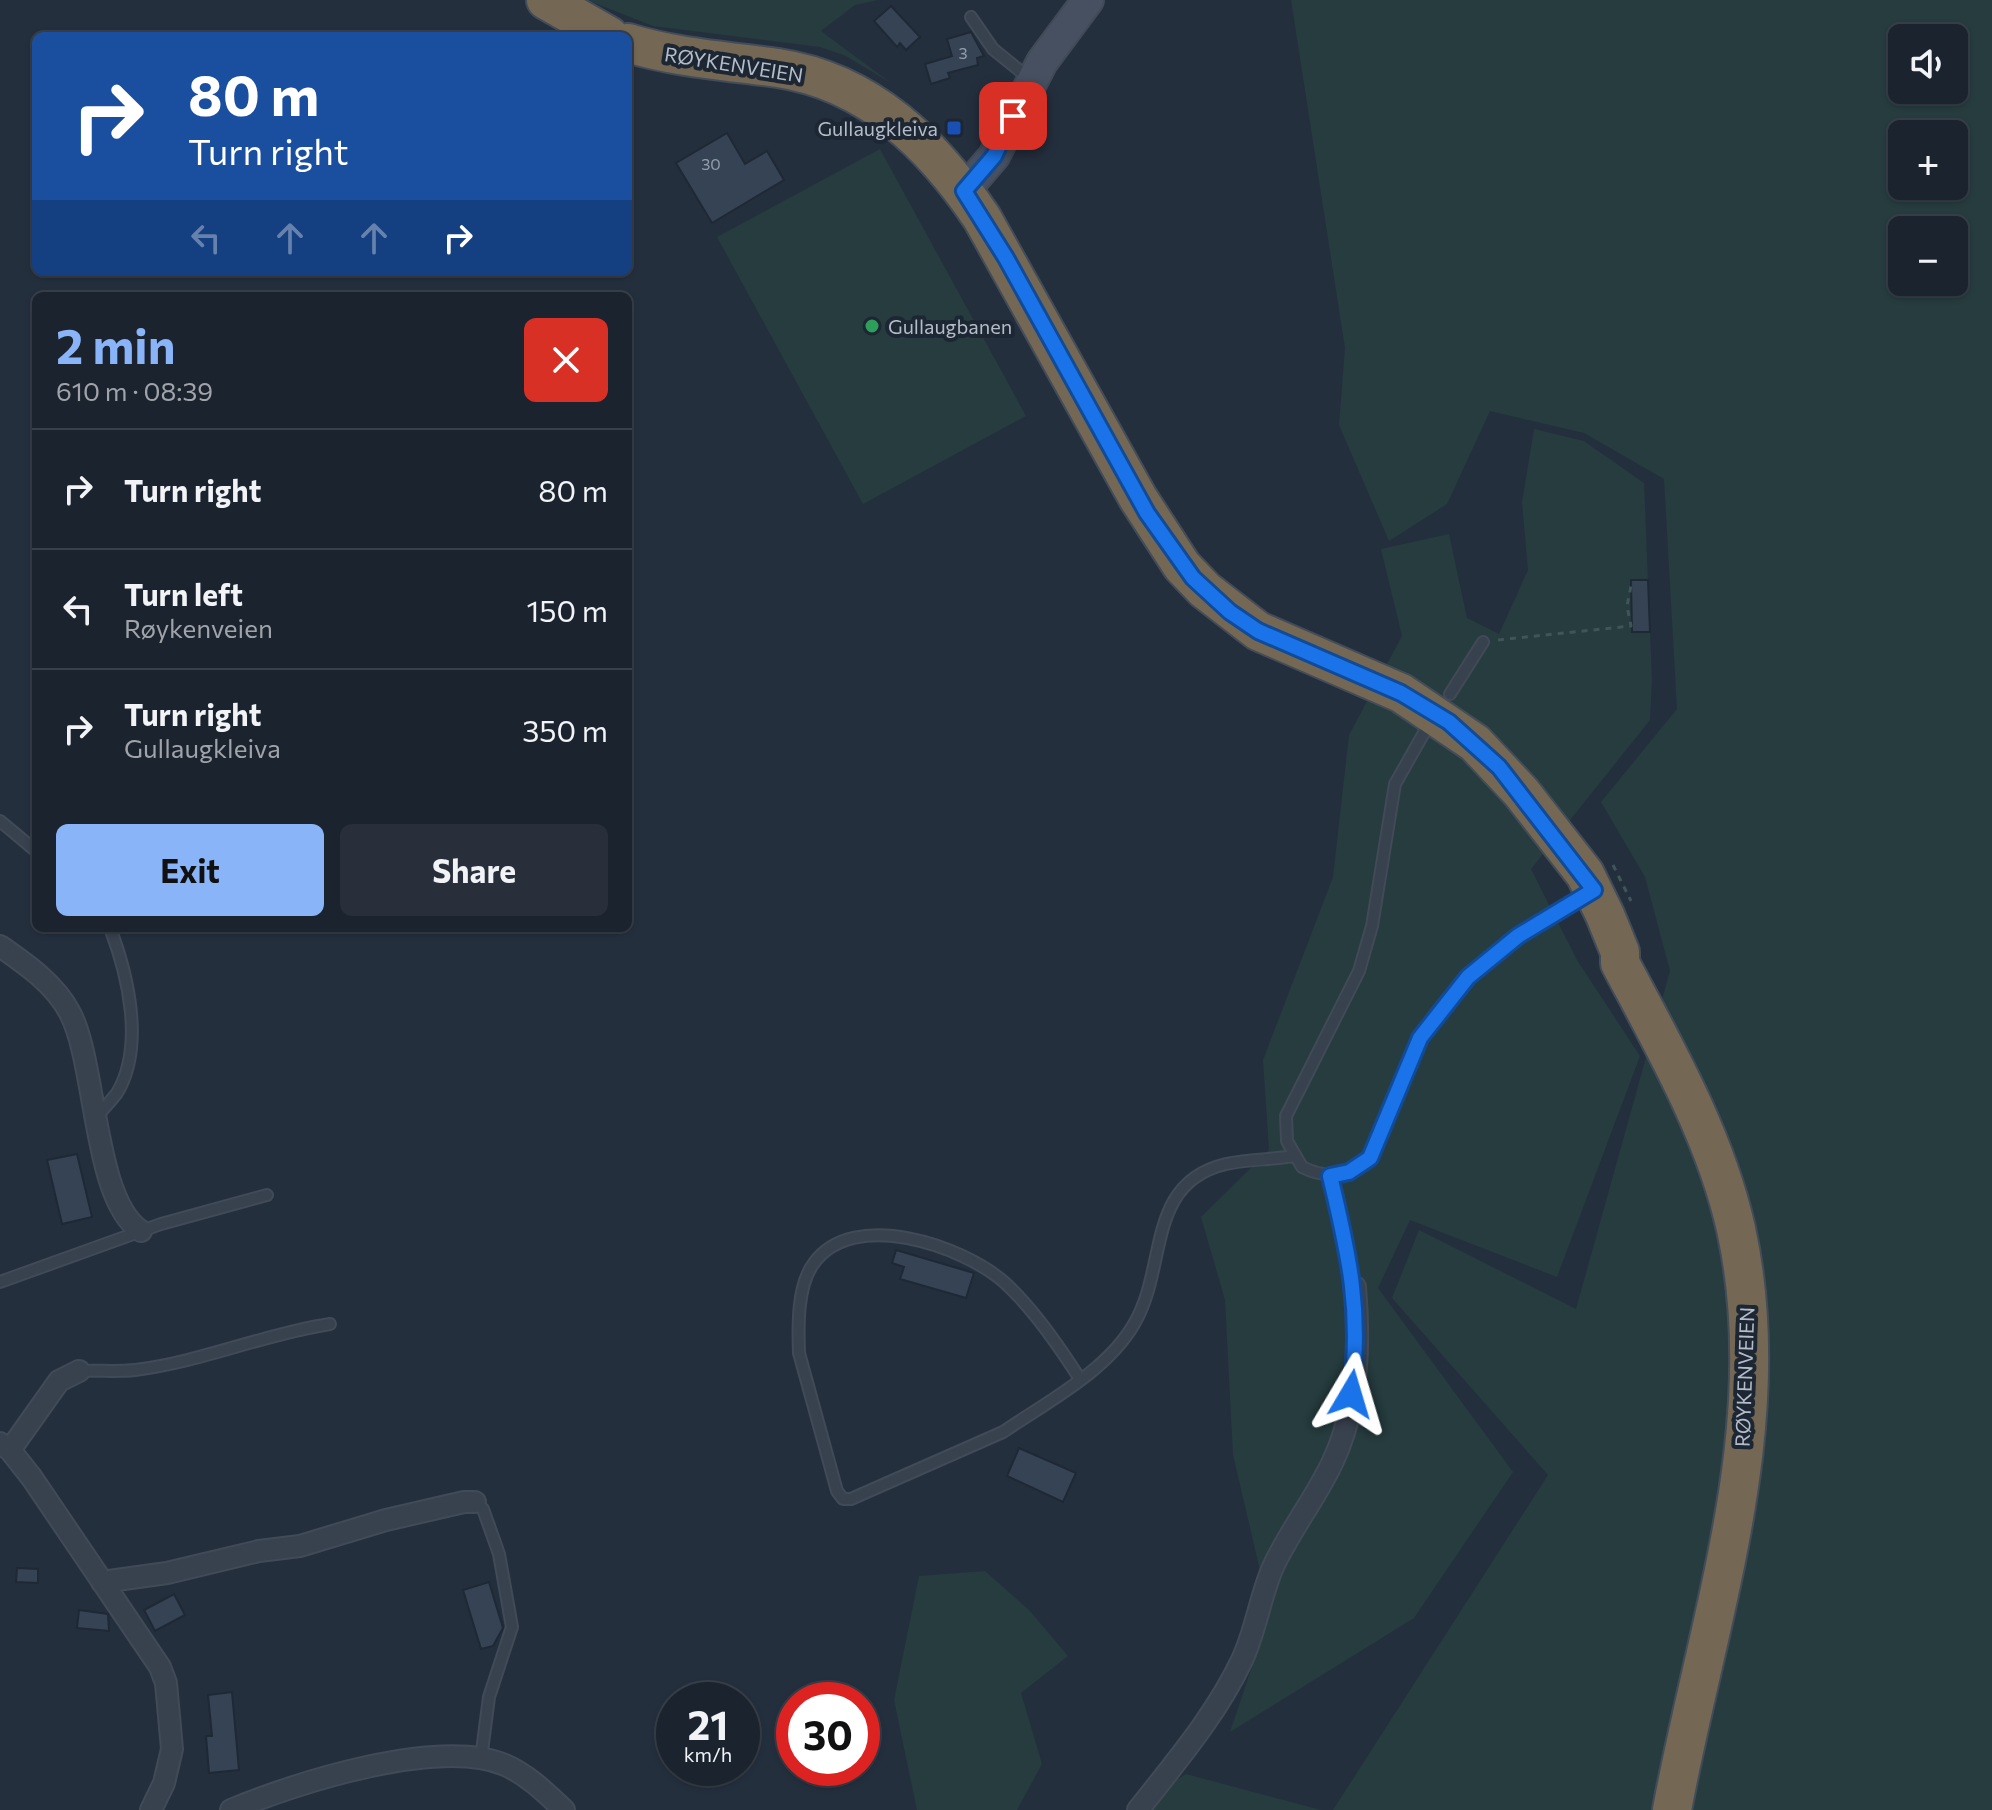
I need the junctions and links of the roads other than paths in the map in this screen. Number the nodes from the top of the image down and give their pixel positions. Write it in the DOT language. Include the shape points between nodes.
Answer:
graph roads {
  1 [pos="546,0"];
  2 [pos="1088,0"];
  3 [pos="971,17"];
  4 [pos="602,32"];
  5 [pos="632,44"];
  6 [pos="1032,80"];
  7 [pos="964,191"];
  8 [pos="1483,642"];
  9 [pos="1450,694"];
  10 [pos="1429,724"];
  11 [pos="0,821"];
  12 [pos="32,848"];
  13 [pos="1584,896"];
  14 [pos="111,932"];
  15 [pos="0,946"];
  16 [pos="95,1118"];
  17 [pos="1293,1156"];
  18 [pos="1330,1176"];
  19 [pos="267,1195"];
  20 [pos="141,1231"];
  21 [pos="0,1282"];
  22 [pos="1355,1287"];
  23 [pos="330,1324"];
  24 [pos="79,1371"];
  25 [pos="1080,1379"];
  26 [pos="5,1446"];
  27 [pos="475,1502"];
  28 [pos="102,1582"];
  29 [pos="481,1759"];
  30 [pos="151,1810"];
  31 [pos="231,1810"];
  32 [pos="564,1810"];
  33 [pos="1138,1810"];
  34 [pos="1672,1810"];
  1 -- 4 [label="highway"];
  2 -- 6 [label="street"];
  3 -- 6 [label="lane" via="993,49"];
  5 -- 7 [label="highway, RØYKENVEIEN" via="781,68 847,89 920,139"];
  6 -- 7 [label="street" via="994,156"];
  7 -- 13 [label="highway, RØYKENVEIEN" via="1138,498 1193,578 1258,631 1401,693 1449,722 1499,767 1546,829"];
  8 -- 9 [label="lane"];
  10 -- 17 [label="lane" via="1395,784 1372,926 1359,971 1290,1103 1286,1132"];
  11 -- 12 [label="lane"];
  13 -- 18 [label="lane" via="1509,943 1450,997 1411,1055 1370,1158 1349,1172"];
  13 -- 34 [label="highway, RØYKENVEIEN" via="1610,956 1620,963 1680,1081 1720,1173 1736,1229 1748,1314 1746,1396 1730,1546"];
  14 -- 16 [label="lane" via="127,985 131,1033 118,1091"];
  15 -- 16 [label="street" via="41,977 69,1009"];
  16 -- 20 [label="street" via="112,1184"];
  17 -- 18 [label="lane" via="1302,1167"];
  17 -- 25 [label="lane" via="1224,1165 1186,1183 1167,1214 1135,1323"];
  18 -- 22 [label="lane"];
  19 -- 20 [label="lane"];
  20 -- 21 [label="lane"];
  22 -- 33 [label="street" via="1355,1367 1348,1420 1334,1460 1274,1566 1232,1679"];
  23 -- 24 [label="lane" via="162,1366"];
  24 -- 26 [label="street" via="59,1381"];
  25 -- 25 [label="lane" via="1019,1298 993,1275 955,1254 918,1240 873,1234 843,1242 821,1255 808,1272 799,1353 843,1499 991,1438"];
  26 -- 28 [label="street"];
  27 -- 28 [label="street" via="386,1520 300,1546"];
  27 -- 29 [label="lane" via="483,1509 499,1554 512,1627 489,1697"];
  28 -- 30 [label="street" via="166,1683 172,1749"];
  29 -- 31 [label="street" via="382,1764"];
  29 -- 32 [label="street" via="505,1765 536,1784"];
}
